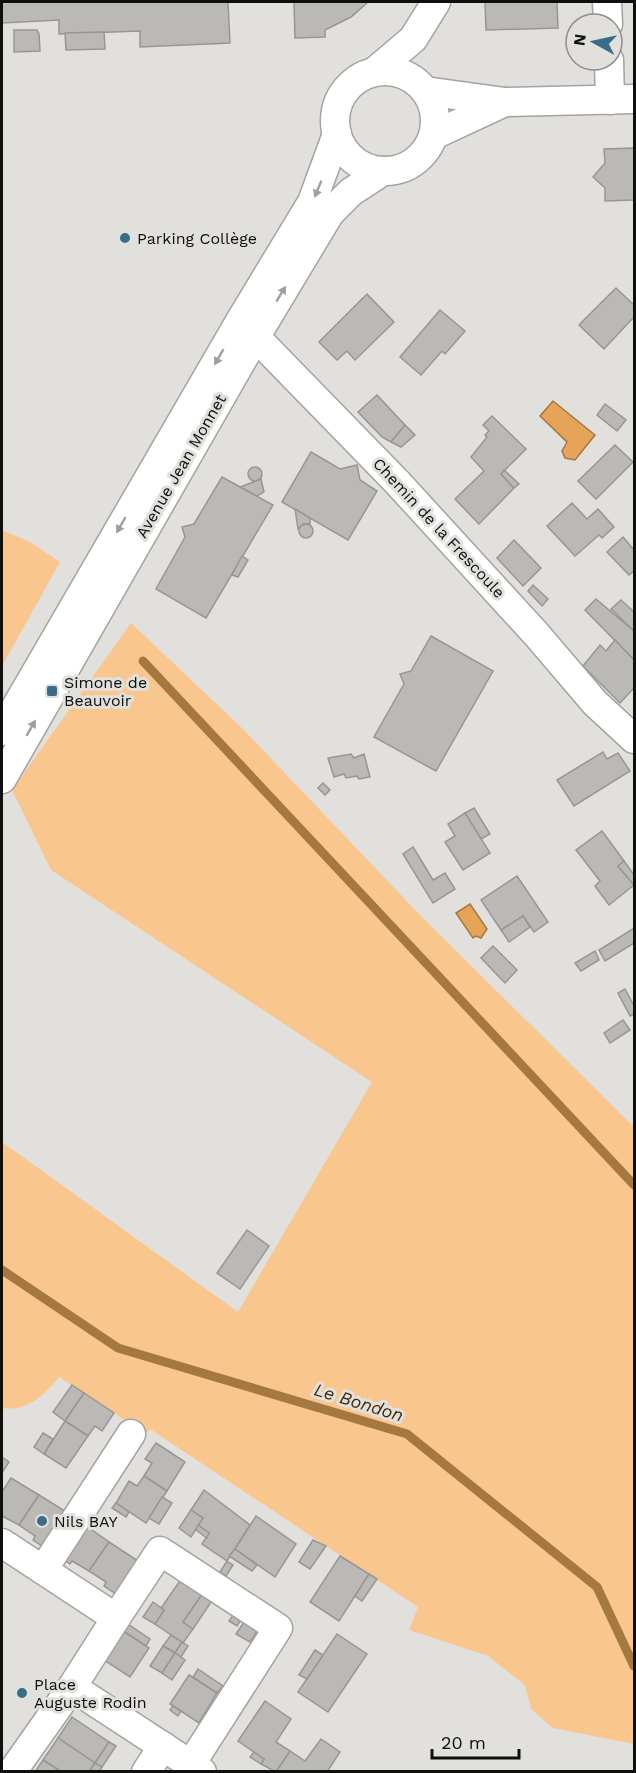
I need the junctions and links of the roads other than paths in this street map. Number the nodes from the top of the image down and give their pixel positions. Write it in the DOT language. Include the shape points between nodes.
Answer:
graph roads {
  1 [pos="436,2"];
  2 [pos="412,39"];
  3 [pos="374,72"];
  4 [pos="613,72"];
  5 [pos="421,87"];
  6 [pos="622,99"];
  7 [pos="505,102"];
  8 [pos="337,134"];
  9 [pos="434,135"];
  10 [pos="383,171"];
  11 [pos="248,328"];
  12 [pos="69,640"];
  13 [pos="2,731"];
  14 [pos="634,738"];
  15 [pos="2,779"];
  16 [pos="131,1434"];
  17 [pos="6,1546"];
  18 [pos="43,1570"];
  19 [pos="116,1618"];
  20 [pos="72,1687"];
  21 [pos="163,1746"];
  22 [pos="196,1768"];
  23 [pos="12,1772"];
  24 [pos="146,1772"];
  1 -- 2 [label="street"];
  2 -- 3 [label="street"];
  2 -- 5 [label="street"];
  3 -- 5 [label="street" via="405,75"];
  3 -- 8 [label="street" via="347,89 339,103"];
  4 -- 6 [label="street"];
  5 -- 7 [label="street"];
  5 -- 9 [label="street" via="433,104"];
  6 -- 7 [label="street"];
  7 -- 9 [label="street"];
  8 -- 10 [label="street" via="354,160"];
  8 -- 11 [label="street, Avenue Jean Monnet, one-way" via="312,202"];
  9 -- 10 [label="street" via="415,162 400,170"];
  11 -- 10 [label="street, Avenue Jean Monnet, one-way" via="330,213 351,192"];
  11 -- 12 [label="street, Avenue Jean Monnet"];
  11 -- 14 [label="street, Chemin de la Frescoule" via="397,482 595,704"];
  12 -- 13 [label="street, Avenue Jean Monnet"];
  15 -- 12 [label="street, Avenue Jean Monnet, one-way"];
  16 -- 18 [label="street"];
  17 -- 18 [label="street"];
  18 -- 19 [label="street"];
  19 -- 20 [label="street"];
  19 -- 22 [label="street" via="160,1551 278,1629"];
  20 -- 21 [label="street"];
  20 -- 23 [label="street"];
  21 -- 22 [label="street"];
  21 -- 24 [label="street"];
}
